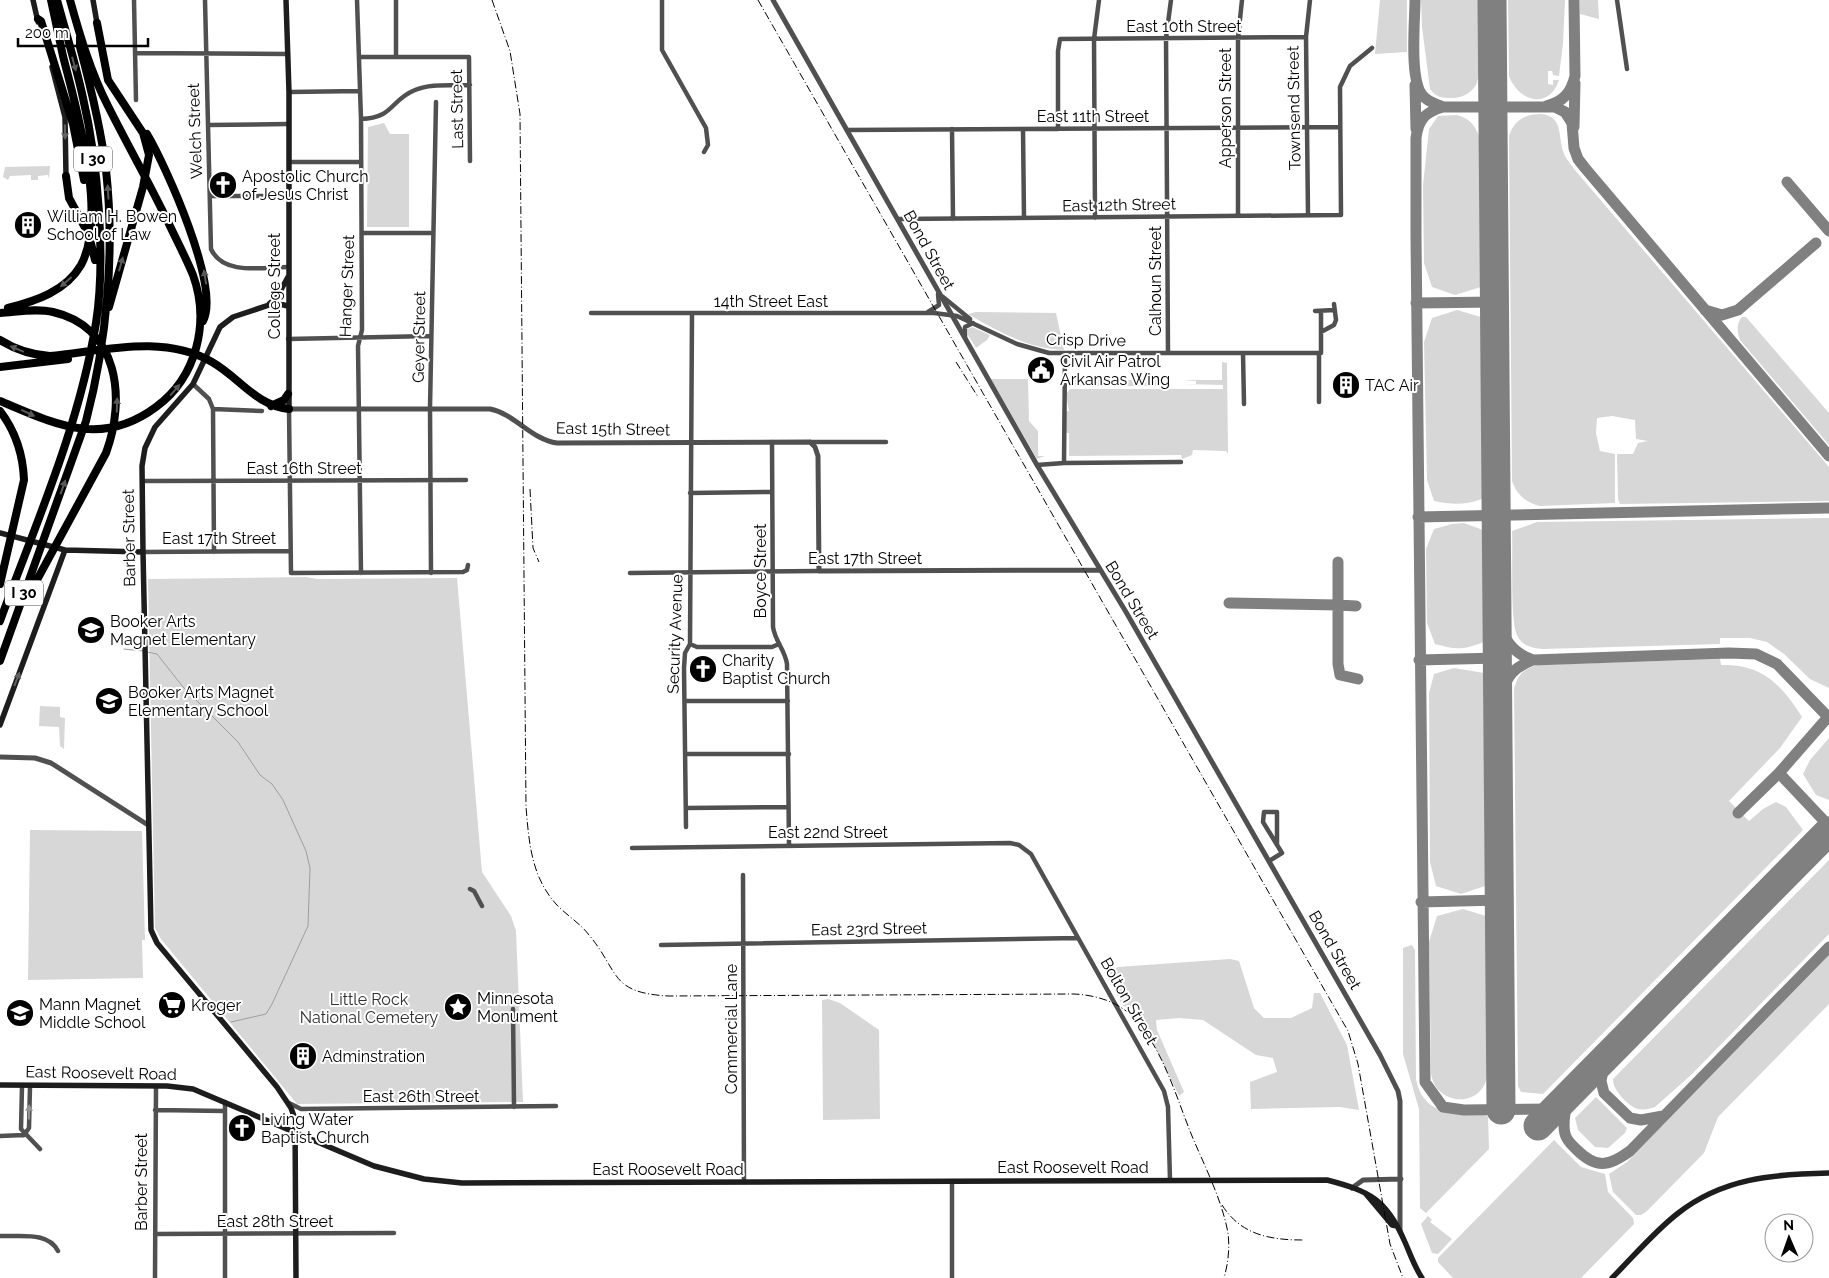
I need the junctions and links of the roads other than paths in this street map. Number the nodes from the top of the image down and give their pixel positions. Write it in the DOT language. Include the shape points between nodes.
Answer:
graph roads {
  1 [pos="33,0"];
  2 [pos="51,0"];
  3 [pos="57,0"];
  4 [pos="70,0"];
  5 [pos="94,0"];
  6 [pos="134,0"];
  7 [pos="205,0"];
  8 [pos="286,0"];
  9 [pos="357,0"];
  10 [pos="396,0"];
  11 [pos="662,0"];
  12 [pos="773,0"];
  13 [pos="1099,0"];
  14 [pos="1171,0"];
  15 [pos="1242,0"];
  16 [pos="1310,0"];
  17 [pos="1617,0"];
  18 [pos="38,19"];
  19 [pos="97,23"];
  20 [pos="80,37"];
  21 [pos="1166,38"];
  22 [pos="1238,38"];
  23 [pos="1306,38"];
  24 [pos="1094,39"];
  25 [pos="1372,48"];
  26 [pos="135,53"];
  27 [pos="206,53"];
  28 [pos="288,54"];
  29 [pos="396,57"];
  30 [pos="360,58"];
  31 [pos="1627,69"];
  32 [pos="470,85"];
  33 [pos="360,91"];
  34 [pos="289,92"];
  35 [pos="136,100"];
  36 [pos="436,102"];
  37 [pos="123,103"];
  38 [pos="361,119"];
  39 [pos="288,124"];
  40 [pos="208,125"];
  41 [pos="1307,127"];
  42 [pos="1340,127"];
  43 [pos="1095,128"];
  44 [pos="1167,128"];
  45 [pos="1238,128"];
  46 [pos="952,129"];
  47 [pos="1023,129"];
  48 [pos="1058,129"];
  49 [pos="847,130"];
  50 [pos="704,152"];
  51 [pos="470,161"];
  52 [pos="288,162"];
  53 [pos="361,162"];
  54 [pos="66,176"];
  55 [pos="210,196"];
  56 [pos="288,196"];
  57 [pos="91,214"];
  58 [pos="1238,216"];
  59 [pos="1308,216"];
  60 [pos="1168,217"];
  61 [pos="1024,218"];
  62 [pos="1095,218"];
  63 [pos="953,219"];
  64 [pos="898,220"];
  65 [pos="362,233"];
  66 [pos="432,233"];
  67 [pos="288,267"];
  68 [pos="288,278"];
  69 [pos="936,288"];
  70 [pos="277,297"];
  71 [pos="288,298"];
  72 [pos="266,306"];
  73 [pos="288,306"];
  74 [pos="0,311"];
  75 [pos="1315,311"];
  76 [pos="1321,312"];
  77 [pos="591,313"];
  78 [pos="692,313"];
  79 [pos="922,313"];
  80 [pos="952,315"];
  81 [pos="96,322"];
  82 [pos="974,323"];
  83 [pos="200,324"];
  84 [pos="103,328"];
  85 [pos="1321,329"];
  86 [pos="431,336"];
  87 [pos="361,337"];
  88 [pos="288,339"];
  89 [pos="965,339"];
  90 [pos="0,340"];
  91 [pos="1168,353"];
  92 [pos="1243,353"];
  93 [pos="1319,353"];
  94 [pos="1064,354"];
  95 [pos="71,357"];
  96 [pos="0,368"];
  97 [pos="193,384"];
  98 [pos="288,394"];
  99 [pos="0,401"];
  100 [pos="1319,402"];
  101 [pos="1244,404"];
  102 [pos="271,406"];
  103 [pos="430,408"];
  104 [pos="213,409"];
  105 [pos="289,409"];
  106 [pos="360,409"];
  107 [pos="0,411"];
  108 [pos="262,411"];
  109 [pos="772,442"];
  110 [pos="810,442"];
  111 [pos="886,442"];
  112 [pos="690,443"];
  113 [pos="1181,462"];
  114 [pos="1064,463"];
  115 [pos="1037,465"];
  116 [pos="360,480"];
  117 [pos="466,480"];
  118 [pos="143,481"];
  119 [pos="213,481"];
  120 [pos="289,481"];
  121 [pos="432,481"];
  122 [pos="772,492"];
  123 [pos="690,493"];
  124 [pos="0,533"];
  125 [pos="65,550"];
  126 [pos="290,551"];
  127 [pos="143,552"];
  128 [pos="214,552"];
  129 [pos="468,565"];
  130 [pos="1100,570"];
  131 [pos="819,571"];
  132 [pos="772,572"];
  133 [pos="361,573"];
  134 [pos="431,573"];
  135 [pos="630,573"];
  136 [pos="690,573"];
  137 [pos="0,584"];
  138 [pos="0,621"];
  139 [pos="11,629"];
  140 [pos="690,644"];
  141 [pos="779,644"];
  142 [pos="0,661"];
  143 [pos="788,700"];
  144 [pos="685,701"];
  145 [pos="0,725"];
  146 [pos="686,754"];
  147 [pos="789,754"];
  148 [pos="0,757"];
  149 [pos="788,807"];
  150 [pos="687,808"];
  151 [pos="148,824"];
  152 [pos="686,827"];
  153 [pos="1276,844"];
  154 [pos="789,845"];
  155 [pos="632,848"];
  156 [pos="1024,848"];
  157 [pos="1270,861"];
  158 [pos="742,876"];
  159 [pos="470,889"];
  160 [pos="482,906"];
  161 [pos="1078,938"];
  162 [pos="742,943"];
  163 [pos="661,945"];
  164 [pos="513,1009"];
  165 [pos="0,1085"];
  166 [pos="22,1086"];
  167 [pos="30,1086"];
  168 [pos="156,1086"];
  169 [pos="224,1102"];
  170 [pos="288,1103"];
  171 [pos="556,1106"];
  172 [pos="514,1107"];
  173 [pos="155,1110"];
  174 [pos="225,1111"];
  175 [pos="295,1132"];
  176 [pos="24,1135"];
  177 [pos="0,1136"];
  178 [pos="40,1149"];
  179 [pos="1829,1173"];
  180 [pos="1401,1179"];
  181 [pos="1170,1180"];
  182 [pos="952,1181"];
  183 [pos="744,1182"];
  184 [pos="1352,1188"];
  185 [pos="1399,1229"];
  186 [pos="394,1233"];
  187 [pos="155,1234"];
  188 [pos="225,1234"];
  189 [pos="296,1235"];
  190 [pos="0,1236"];
  191 [pos="58,1251"];
  192 [pos="155,1278"];
  193 [pos="225,1278"];
  194 [pos="296,1278"];
  195 [pos="952,1278"];
  196 [pos="1422,1278"];
  197 [pos="1612,1278"];
  1 -- 18 [label="main road"];
  2 -- 57 [label="highway" via="84,140"];
  3 -- 81 [label="highway, I 30, one-way" via="90,133 100,234"];
  4 -- 20 [label="highway, I 30"];
  5 -- 19 [label="main road"];
  6 -- 26 [label="street"];
  7 -- 27 [label="street, Welch Street"];
  8 -- 28 [label="main road, College Street"];
  9 -- 30 [label="street, Hanger Street"];
  10 -- 29 [label="street"];
  11 -- 50 [label="street" via="662,50 706,128 708,145"];
  12 -- 49 [label="street, Bond Street"];
  13 -- 24 [label="street"];
  14 -- 21 [label="street, Calhoun Street"];
  15 -- 22 [label="street, Apperson Street"];
  16 -- 23 [label="street, Townsend Street"];
  17 -- 31 [label="street"];
  18 -- 54 [label="main road, one-way" via="65,117"];
  18 -- 57 [label="highway" via="73,124"];
  19 -- 37 [label="highway" via="105,71"];
  20 -- 83 [label="highway" via="108,106 192,275 198,296"];
  84 -- 20 [label="highway, I 30, one-way" via="109,248 108,192 98,117"];
  21 -- 22 [label="street, East 10th Street"];
  21 -- 24 [label="street, East 10th Street"];
  21 -- 44 [label="street, Calhoun Street"];
  22 -- 23 [label="street, East 10th Street"];
  22 -- 45 [label="street, Apperson Street"];
  23 -- 41 [label="street, Townsend Street"];
  24 -- 43 [label="street"];
  24 -- 48 [label="street, East 10th Street" via="1062,39 1058,51"];
  25 -- 42 [label="street" via="1354,62 1344,77 1340,87"];
  26 -- 27 [label="street"];
  26 -- 35 [label="street"];
  27 -- 28 [label="street"];
  27 -- 40 [label="street, Welch Street"];
  28 -- 34 [label="main road, College Street"];
  29 -- 30 [label="street"];
  29 -- 32 [label="street, Last Street" via="469,57"];
  30 -- 33 [label="street, Hanger Street"];
  32 -- 38 [label="street" via="416,89 379,117"];
  32 -- 51 [label="street, Last Street"];
  33 -- 34 [label="street"];
  33 -- 38 [label="street, Hanger Street"];
  34 -- 39 [label="main road, College Street"];
  36 -- 66 [label="street, Geyer Street"];
  83 -- 37 [label="highway, one-way" via="206,300 206,280 201,261 154,146"];
  84 -- 37 [label="highway, one-way" via="148,162 146,141"];
  38 -- 53 [label="street, Hanger Street"];
  39 -- 40 [label="street"];
  39 -- 52 [label="main road, College Street"];
  40 -- 55 [label="street, Welch Street"];
  41 -- 42 [label="street, East 11th Street"];
  41 -- 45 [label="street, East 11th Street"];
  41 -- 59 [label="street, Townsend Street"];
  42 -- 59 [label="street, East 12th Street" via="1341,215"];
  43 -- 44 [label="street, East 11th Street"];
  43 -- 48 [label="street, East 11th Street"];
  43 -- 62 [label="street"];
  44 -- 45 [label="street, East 11th Street"];
  44 -- 60 [label="street, Calhoun Street"];
  45 -- 58 [label="street, Apperson Street"];
  46 -- 47 [label="street, East 11th Street"];
  46 -- 49 [label="street, East 11th Street"];
  46 -- 63 [label="street"];
  47 -- 48 [label="street, East 11th Street"];
  47 -- 61 [label="street"];
  49 -- 64 [label="street, Bond Street"];
  52 -- 53 [label="street"];
  52 -- 56 [label="main road, College Street"];
  53 -- 65 [label="street, Hanger Street"];
  54 -- 81 [label="highway" via="69,198 93,246"];
  55 -- 56 [label="street"];
  55 -- 67 [label="street, Welch Street" via="210,245 217,259 231,266"];
  56 -- 67 [label="main road, College Street"];
  57 -- 74 [label="highway, one-way" via="89,241 81,266 62,287 46,296"];
  58 -- 59 [label="street, East 12th Street"];
  58 -- 60 [label="street, East 12th Street"];
  60 -- 62 [label="street, East 12th Street"];
  60 -- 91 [label="street, Calhoun Street"];
  61 -- 62 [label="street, East 12th Street"];
  61 -- 63 [label="street, East 12th Street"];
  63 -- 64 [label="street, East 12th Street"];
  64 -- 69 [label="street, Bond Street"];
  65 -- 66 [label="street"];
  65 -- 87 [label="street, Hanger Street"];
  66 -- 86 [label="street, Geyer Street"];
  67 -- 68 [label="main road, College Street"];
  68 -- 70 [label="main road, Barber Street"];
  68 -- 71 [label="main road, College Street"];
  69 -- 79 [label="street" via="939,305"];
  69 -- 80 [label="street, Bond Street"];
  69 -- 82 [label="street, Crisp Drive" via="947,302"];
  70 -- 71 [label="main road"];
  70 -- 72 [label="main road, Barber Street"];
  71 -- 73 [label="main road, College Street"];
  72 -- 73 [label="main road, Barber Street" via="278,303"];
  72 -- 97 [label="main road, Barber Street" via="233,317 220,327"];
  73 -- 88 [label="main road, College Street"];
  139 -- 74 [label="highway, one-way" via="106,453 117,414 117,396 110,362 97,338 81,325 59,314 41,310"];
  75 -- 76 [label="street"];
  76 -- 85 [label="street"];
  76 -- 85 [label="street" via="1334,307 1336,320 1334,325"];
  77 -- 78 [label="street, 14th Street East"];
  78 -- 79 [label="street, 14th Street East"];
  78 -- 112 [label="street, Security Avenue"];
  79 -- 80 [label="street, 14th Street East"];
  80 -- 82 [label="street, Crisp Drive"];
  80 -- 89 [label="street, Bond Street"];
  81 -- 138 [label="highway, I 30" via="66,444"];
  82 -- 89 [label="street" via="965,327"];
  82 -- 94 [label="street, Crisp Drive" via="1027,348"];
  99 -- 83 [label="highway, one-way" via="56,425 81,429 103,429 144,416 176,388 194,358"];
  139 -- 84 [label="highway, I 30, one-way" via="86,421 96,385"];
  85 -- 93 [label="street"];
  86 -- 87 [label="street"];
  86 -- 103 [label="street, Geyer Street"];
  87 -- 88 [label="street"];
  87 -- 106 [label="street, Hanger Street" via="358,346"];
  88 -- 98 [label="main road, College Street"];
  89 -- 115 [label="street, Bond Street"];
  95 -- 90 [label="highway, one-way" via="38,356 12,348"];
  91 -- 92 [label="street, Crisp Drive"];
  91 -- 94 [label="street, Crisp Drive"];
  92 -- 93 [label="street, Crisp Drive"];
  92 -- 101 [label="street"];
  93 -- 100 [label="street"];
  94 -- 114 [label="street"];
  95 -- 96 [label="highway"];
  95 -- 102 [label="highway" via="131,349 174,348 197,355 224,370 255,397"];
  97 -- 104 [label="street" via="209,399"];
  97 -- 118 [label="main road, Barber Street" via="150,435 143,457"];
  98 -- 102 [label="highway" via="284,400"];
  98 -- 105 [label="main road, College Street"];
  102 -- 105 [label="highway"];
  103 -- 106 [label="street, East 15th Street"];
  103 -- 112 [label="street, East 15th Street" via="494,410 552,443"];
  103 -- 121 [label="street, Geyer Street"];
  104 -- 108 [label="street"];
  104 -- 119 [label="street"];
  105 -- 106 [label="street, East 15th Street"];
  105 -- 120 [label="street, College Street"];
  106 -- 116 [label="street, Hanger Street"];
  107 -- 137 [label="highway" via="16,435 24,465 24,480"];
  109 -- 110 [label="street, East 15th Street"];
  109 -- 112 [label="street, East 15th Street"];
  109 -- 122 [label="street, Boyce Street"];
  110 -- 111 [label="street, East 15th Street"];
  110 -- 131 [label="street" via="818,456"];
  112 -- 123 [label="street, Security Avenue"];
  113 -- 114 [label="street"];
  114 -- 115 [label="street"];
  115 -- 130 [label="street, Bond Street"];
  116 -- 120 [label="street, East 16th Street"];
  116 -- 121 [label="street, East 16th Street"];
  116 -- 133 [label="street, Hanger Street"];
  117 -- 121 [label="street, East 16th Street"];
  118 -- 119 [label="street, East 16th Street"];
  118 -- 127 [label="main road, Barber Street"];
  119 -- 120 [label="street, East 16th Street"];
  119 -- 128 [label="street"];
  120 -- 126 [label="street, College Street"];
  121 -- 134 [label="street, Geyer Street"];
  122 -- 123 [label="street"];
  122 -- 132 [label="street, Boyce Street"];
  123 -- 136 [label="street, Security Avenue"];
  124 -- 125 [label="main road, East 17th Street"];
  125 -- 127 [label="main road, East 17th Street"];
  145 -- 125 [label="main road, one-way"];
  126 -- 128 [label="street, East 17th Street"];
  126 -- 133 [label="street, College Street" via="291,573"];
  127 -- 128 [label="street, East 17th Street"];
  127 -- 151 [label="main road, Barber Street"];
  129 -- 134 [label="street" via="463,572"];
  130 -- 131 [label="street, East 17th Street"];
  130 -- 157 [label="street, Bond Street"];
  131 -- 132 [label="street, East 17th Street"];
  132 -- 136 [label="street, East 17th Street"];
  132 -- 141 [label="street, Boyce Street" via="773,627"];
  133 -- 134 [label="street"];
  135 -- 136 [label="street, East 17th Street"];
  136 -- 140 [label="street, Security Avenue"];
  139 -- 142 [label="highway, I 30"];
  140 -- 141 [label="street" via="698,647 772,647"];
  140 -- 144 [label="street, Security Avenue" via="685,653"];
  141 -- 143 [label="street, Boyce Street" via="786,653 788,664"];
  143 -- 144 [label="street"];
  143 -- 147 [label="street, Boyce Street"];
  144 -- 146 [label="street, Security Avenue"];
  146 -- 147 [label="street"];
  146 -- 150 [label="street, Security Avenue"];
  147 -- 149 [label="street, Boyce Street"];
  148 -- 151 [label="street" via="34,758 51,763"];
  149 -- 150 [label="street"];
  149 -- 154 [label="street, Boyce Street"];
  150 -- 152 [label="street, Security Avenue"];
  151 -- 170 [label="main road, Barber Street" via="150,926 154,940"];
  153 -- 153 [label="street" via="1263,822 1264,812 1277,812"];
  153 -- 157 [label="street" via="1282,853"];
  154 -- 155 [label="street, East 22nd Street"];
  154 -- 156 [label="street, East 22nd Street" via="1010,843"];
  156 -- 161 [label="street, Bolton Street" via="1031,854"];
  157 -- 180 [label="street, Bond Street" via="1366,1028 1398,1091"];
  158 -- 162 [label="street, Commercial Lane"];
  159 -- 160 [label="street"];
  161 -- 162 [label="street, East 23rd Street"];
  161 -- 181 [label="street, Bolton Street" via="1164,1091 1168,1107"];
  162 -- 163 [label="street, East 23rd Street"];
  162 -- 183 [label="street, Commercial Lane"];
  164 -- 172 [label="street"];
  165 -- 166 [label="main road, East Roosevelt Road"];
  166 -- 167 [label="main road, East Roosevelt Road"];
  166 -- 176 [label="street" via="20,1129"];
  167 -- 168 [label="main road, East Roosevelt Road"];
  176 -- 167 [label="street, one-way" via="29,1128"];
  168 -- 169 [label="main road, East Roosevelt Road" via="193,1089"];
  168 -- 173 [label="street, Barber Street"];
  169 -- 174 [label="street"];
  169 -- 175 [label="main road, East Roosevelt Road"];
  170 -- 172 [label="street, East 26th Street" via="300,1109"];
  170 -- 175 [label="main road" via="294,1113"];
  171 -- 172 [label="street, East 26th Street"];
  173 -- 174 [label="street"];
  173 -- 187 [label="street, Barber Street"];
  174 -- 188 [label="street"];
  175 -- 183 [label="main road, East Roosevelt Road" via="374,1166 441,1181"];
  175 -- 189 [label="main road"];
  176 -- 177 [label="street"];
  176 -- 178 [label="street"];
  179 -- 197 [label="main road" via="1757,1177 1710,1193 1671,1219"];
  180 -- 184 [label="street" via="1363,1180"];
  180 -- 185 [label="street, Bond Street"];
  181 -- 182 [label="main road, East Roosevelt Road"];
  181 -- 184 [label="main road, East Roosevelt Road" via="1314,1179"];
  182 -- 183 [label="main road, East Roosevelt Road"];
  182 -- 195 [label="street"];
  184 -- 185 [label="main road, East Roosevelt Road" via="1366,1194"];
  185 -- 196 [label="main road, East Roosevelt Road"];
  186 -- 189 [label="street, East 28th Street"];
  187 -- 188 [label="street, East 28th Street"];
  187 -- 192 [label="street, Barber Street"];
  188 -- 189 [label="street, East 28th Street"];
  188 -- 193 [label="street"];
  189 -- 194 [label="main road"];
  190 -- 191 [label="street" via="42,1237 54,1243"];
}
